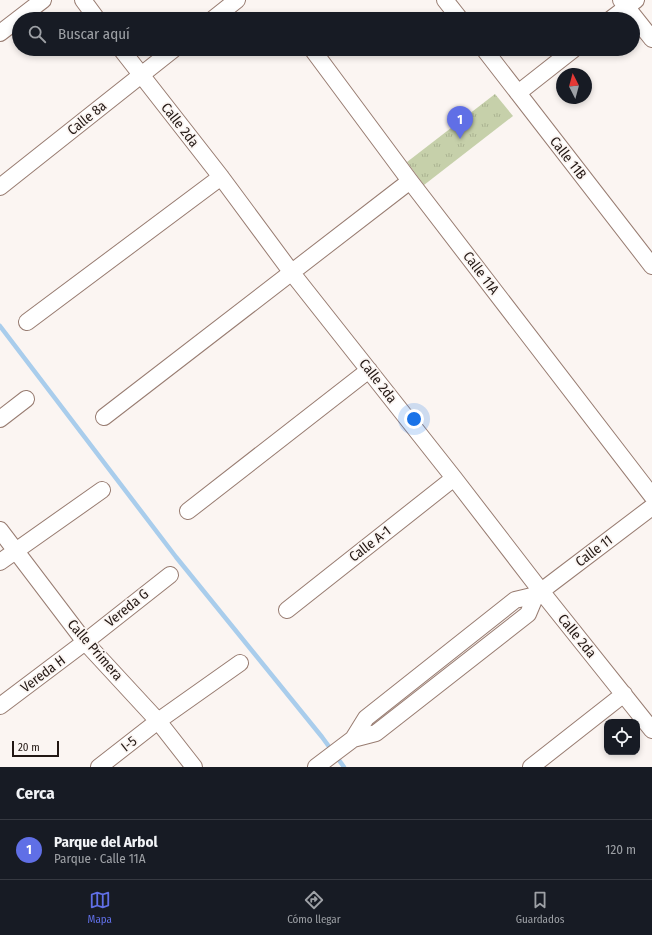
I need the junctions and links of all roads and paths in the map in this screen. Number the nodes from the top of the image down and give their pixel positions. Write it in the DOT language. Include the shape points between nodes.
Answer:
graph roads {
  1 [pos="43,0"];
  2 [pos="83,0"];
  3 [pos="237,0"];
  4 [pos="445,0"];
  5 [pos="628,2"];
  6 [pos="27,12"];
  7 [pos="92,12"];
  8 [pos="221,12"];
  9 [pos="454,12"];
  10 [pos="619,12"];
  11 [pos="634,12"];
  12 [pos="640,20"];
  13 [pos="12,24"];
  14 [pos="0,33"];
  15 [pos="652,39"];
  16 [pos="126,56"];
  17 [pos="165,56"];
  18 [pos="317,56"];
  19 [pos="489,56"];
  20 [pos="565,56"];
  21 [pos="140,75"];
  22 [pos="518,93"];
  23 [pos="221,177"];
  24 [pos="410,181"];
  25 [pos="0,188"];
  26 [pos="652,266"];
  27 [pos="292,273"];
  28 [pos="27,322"];
  29 [pos="369,370"];
  30 [pos="26,400"];
  31 [pos="104,417"];
  32 [pos="0,419"];
  33 [pos="454,478"];
  34 [pos="102,490"];
  35 [pos="652,496"];
  36 [pos="652,507"];
  37 [pos="188,511"];
  38 [pos="0,530"];
  39 [pos="15,550"];
  40 [pos="0,562"];
  41 [pos="170,575"];
  42 [pos="538,593"];
  43 [pos="286,610"];
  44 [pos="85,642"];
  45 [pos="240,663"];
  46 [pos="436,663"];
  47 [pos="447,677"];
  48 [pos="624,694"];
  49 [pos="0,706"];
  50 [pos="158,721"];
  51 [pos="652,730"];
  52 [pos="348,743"];
  53 [pos="320,763"];
  54 [pos="99,767"];
  55 [pos="194,767"];
  56 [pos="531,767"];
  1 -- 6 [label="street"];
  2 -- 7 [label="street"];
  3 -- 8 [label="street"];
  4 -- 9 [label="street"];
  5 -- 10 [label="street"];
  5 -- 11 [label="street"];
  12 -- 15 [label="street"];
  13 -- 14 [label="street"];
  16 -- 21 [label="street, Calle 2da"];
  17 -- 21 [label="street, Calle 8a"];
  18 -- 24 [label="street, Calle 11A"];
  19 -- 22 [label="street, Calle 11B"];
  20 -- 22 [label="street"];
  21 -- 23 [label="street, Calle 2da"];
  21 -- 25 [label="street, Calle 8a"];
  22 -- 26 [label="street, Calle 11B"];
  23 -- 27 [label="street, Calle 2da"];
  23 -- 28 [label="street"];
  24 -- 27 [label="street"];
  24 -- 35 [label="street, Calle 11A"];
  27 -- 29 [label="street, Calle 2da"];
  27 -- 31 [label="street"];
  29 -- 33 [label="street, Calle 2da"];
  29 -- 37 [label="street"];
  30 -- 32 [label="street"];
  33 -- 42 [label="street, Calle 2da"];
  33 -- 43 [label="street, Calle A-1"];
  34 -- 39 [label="street"];
  36 -- 42 [label="street, Calle 11"];
  38 -- 39 [label="street, Calle Primera"];
  39 -- 40 [label="street"];
  39 -- 44 [label="street, Calle Primera"];
  41 -- 44 [label="street, Vereda G"];
  42 -- 46 [label="street, Calle 11" via="515,600"];
  42 -- 47 [label="street, Calle 11" via="528,614"];
  42 -- 48 [label="street, Calle 2da"];
  44 -- 49 [label="street, Vereda H"];
  44 -- 50 [label="street, Calle Primera"];
  45 -- 50 [label="street, I-5"];
  46 -- 47 [label="street"];
  46 -- 52 [label="street, Calle 11" via="366,718"];
  47 -- 52 [label="street, Calle 11" via="376,733"];
  48 -- 51 [label="street, Calle 2da"];
  48 -- 56 [label="street"];
  50 -- 54 [label="street, I-5"];
  50 -- 55 [label="street, Calle Primera"];
  52 -- 53 [label="street, Calle 11"];
}
